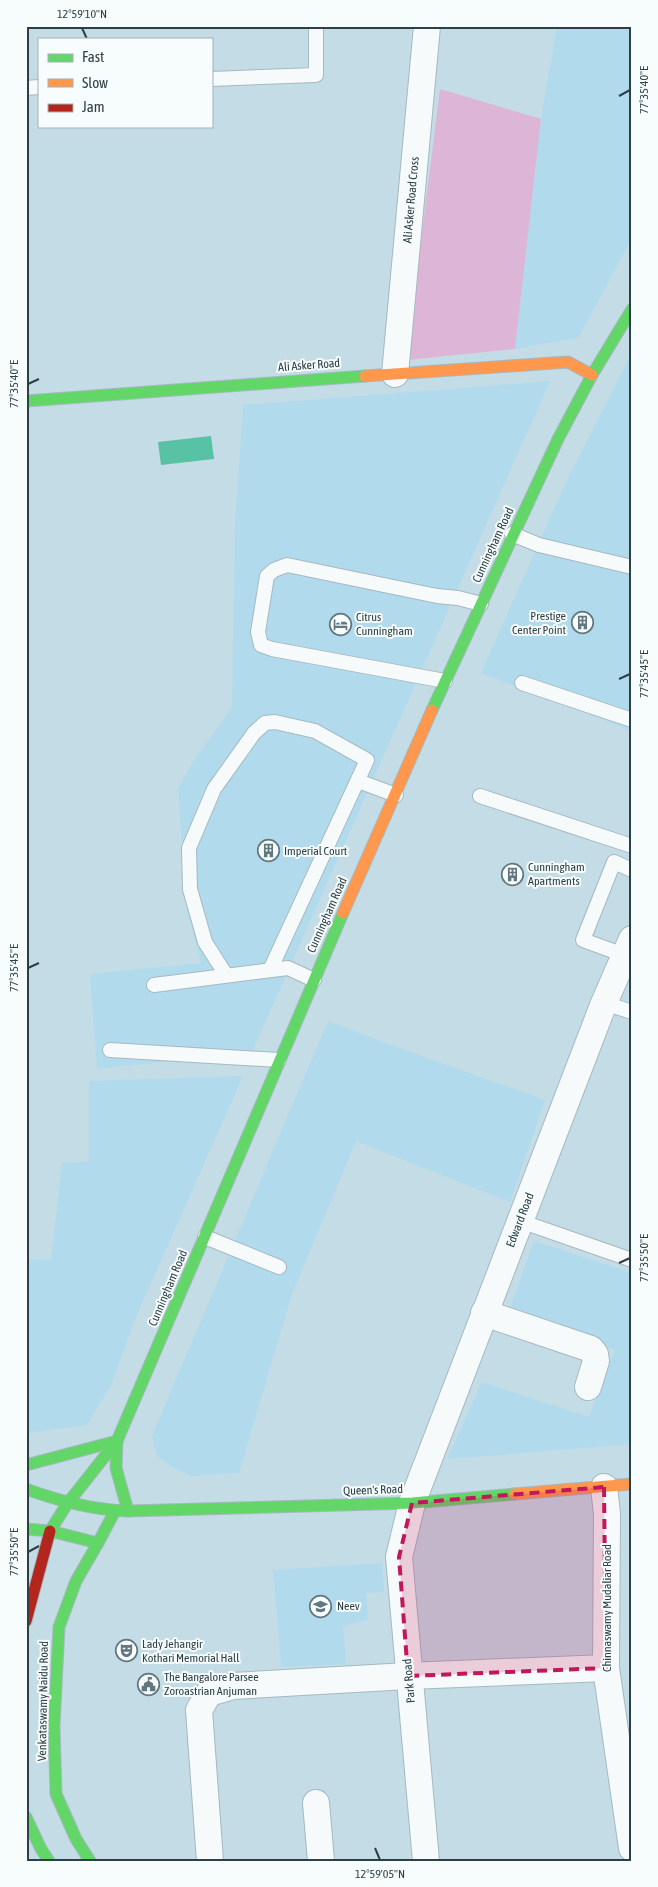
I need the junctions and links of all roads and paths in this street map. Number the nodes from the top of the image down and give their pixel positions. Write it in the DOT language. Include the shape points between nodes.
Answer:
graph roads {
  1 [pos="316,26"];
  2 [pos="427,26"];
  3 [pos="212,79"];
  4 [pos="632,309"];
  5 [pos="395,374"];
  6 [pos="592,375"];
  7 [pos="26,402"];
  8 [pos="512,534"];
  9 [pos="632,568"];
  10 [pos="481,604"];
  11 [pos="445,681"];
  12 [pos="522,683"];
  13 [pos="632,720"];
  14 [pos="358,781"];
  15 [pos="396,795"];
  16 [pos="480,796"];
  17 [pos="632,846"];
  18 [pos="632,870"];
  19 [pos="628,947"];
  20 [pos="270,970"];
  21 [pos="226,975"];
  22 [pos="314,980"];
  23 [pos="154,985"];
  24 [pos="604,1003"];
  25 [pos="632,1012"];
  26 [pos="110,1050"];
  27 [pos="279,1060"];
  28 [pos="520,1221"];
  29 [pos="205,1237"];
  30 [pos="632,1260"];
  31 [pos="279,1266"];
  32 [pos="484,1313"];
  33 [pos="588,1387"];
  34 [pos="117,1441"];
  35 [pos="26,1465"];
  36 [pos="632,1484"];
  37 [pos="604,1486"];
  38 [pos="26,1489"];
  39 [pos="412,1503"];
  40 [pos="67,1504"];
  41 [pos="115,1511"];
  42 [pos="128,1511"];
  43 [pos="26,1529"];
  44 [pos="50,1531"];
  45 [pos="98,1544"];
  46 [pos="26,1621"];
  47 [pos="606,1668"];
  48 [pos="408,1676"];
  49 [pos="316,1803"];
  50 [pos="26,1817"];
  51 [pos="632,1848"];
  52 [pos="50,1861"];
  53 [pos="90,1861"];
  54 [pos="210,1861"];
  55 [pos="321,1861"];
  56 [pos="426,1861"];
  1 -- 3 [label="lane" via="316,75"];
  2 -- 5 [label="street, Ali Asker Road Cross"];
  4 -- 6 [label="main road, Cunningham Road"];
  5 -- 6 [label="main road, Ali Asker Road" via="568,362"];
  5 -- 7 [label="main road, Ali Asker Road"];
  6 -- 8 [label="main road, Cunningham Road"];
  8 -- 9 [label="lane" via="539,545"];
  8 -- 10 [label="main road, Cunningham Road"];
  10 -- 11 [label="main road, Cunningham Road"];
  10 -- 11 [label="lane" via="287,565 267,576 258,632 261,645"];
  11 -- 15 [label="main road, Cunningham Road"];
  12 -- 13 [label="lane"];
  14 -- 15 [label="lane"];
  14 -- 20 [label="lane"];
  14 -- 21 [label="lane" via="367,760 315,731 275,722 265,723 254,733 214,789 189,848 190,889 205,942"];
  15 -- 22 [label="main road, Cunningham Road"];
  16 -- 17 [label="lane"];
  18 -- 19 [label="lane" via="614,862 583,940"];
  19 -- 24 [label="street, Edward Road"];
  20 -- 21 [label="lane"];
  20 -- 22 [label="lane" via="288,968"];
  21 -- 23 [label="lane"];
  22 -- 27 [label="main road, Cunningham Road"];
  24 -- 25 [label="lane"];
  24 -- 28 [label="street, Edward Road"];
  26 -- 27 [label="lane"];
  27 -- 29 [label="main road, Cunningham Road"];
  28 -- 30 [label="lane"];
  28 -- 32 [label="street, Edward Road"];
  29 -- 31 [label="lane"];
  29 -- 34 [label="main road, Cunningham Road"];
  32 -- 33 [label="street" via="591,1349 596,1354 596,1361"];
  32 -- 39 [label="street, Edward Road"];
  34 -- 35 [label="main road"];
  34 -- 40 [label="main road, Cunningham Road"];
  34 -- 42 [label="main road" via="114,1456"];
  36 -- 37 [label="main road, Queen's Road"];
  37 -- 39 [label="main road, Queen's Road"];
  37 -- 47 [label="street, Chinnaswamy Mudaliar Road" via="607,1514"];
  38 -- 40 [label="main road, Queen's Road"];
  39 -- 42 [label="main road, Queen's Road"];
  39 -- 48 [label="street, Park Road" via="399,1557"];
  40 -- 41 [label="main road, Queen's Road"];
  40 -- 44 [label="main road, Cunningham Road"];
  41 -- 42 [label="main road, Queen's Road"];
  41 -- 45 [label="main road, Venkataswamy Naidu Road"];
  43 -- 44 [label="main road"];
  44 -- 45 [label="main road"];
  44 -- 46 [label="main road"];
  45 -- 53 [label="main road, Venkataswamy Naidu Road" via="76,1580 58,1628 54,1726 56,1794 76,1839"];
  47 -- 48 [label="street"];
  47 -- 51 [label="street, Chinnaswamy Mudaliar Road"];
  48 -- 54 [label="street" via="233,1686 209,1693 199,1710"];
  48 -- 56 [label="street, Park Road"];
  49 -- 55 [label="street"];
  50 -- 52 [label="main road"];
}
